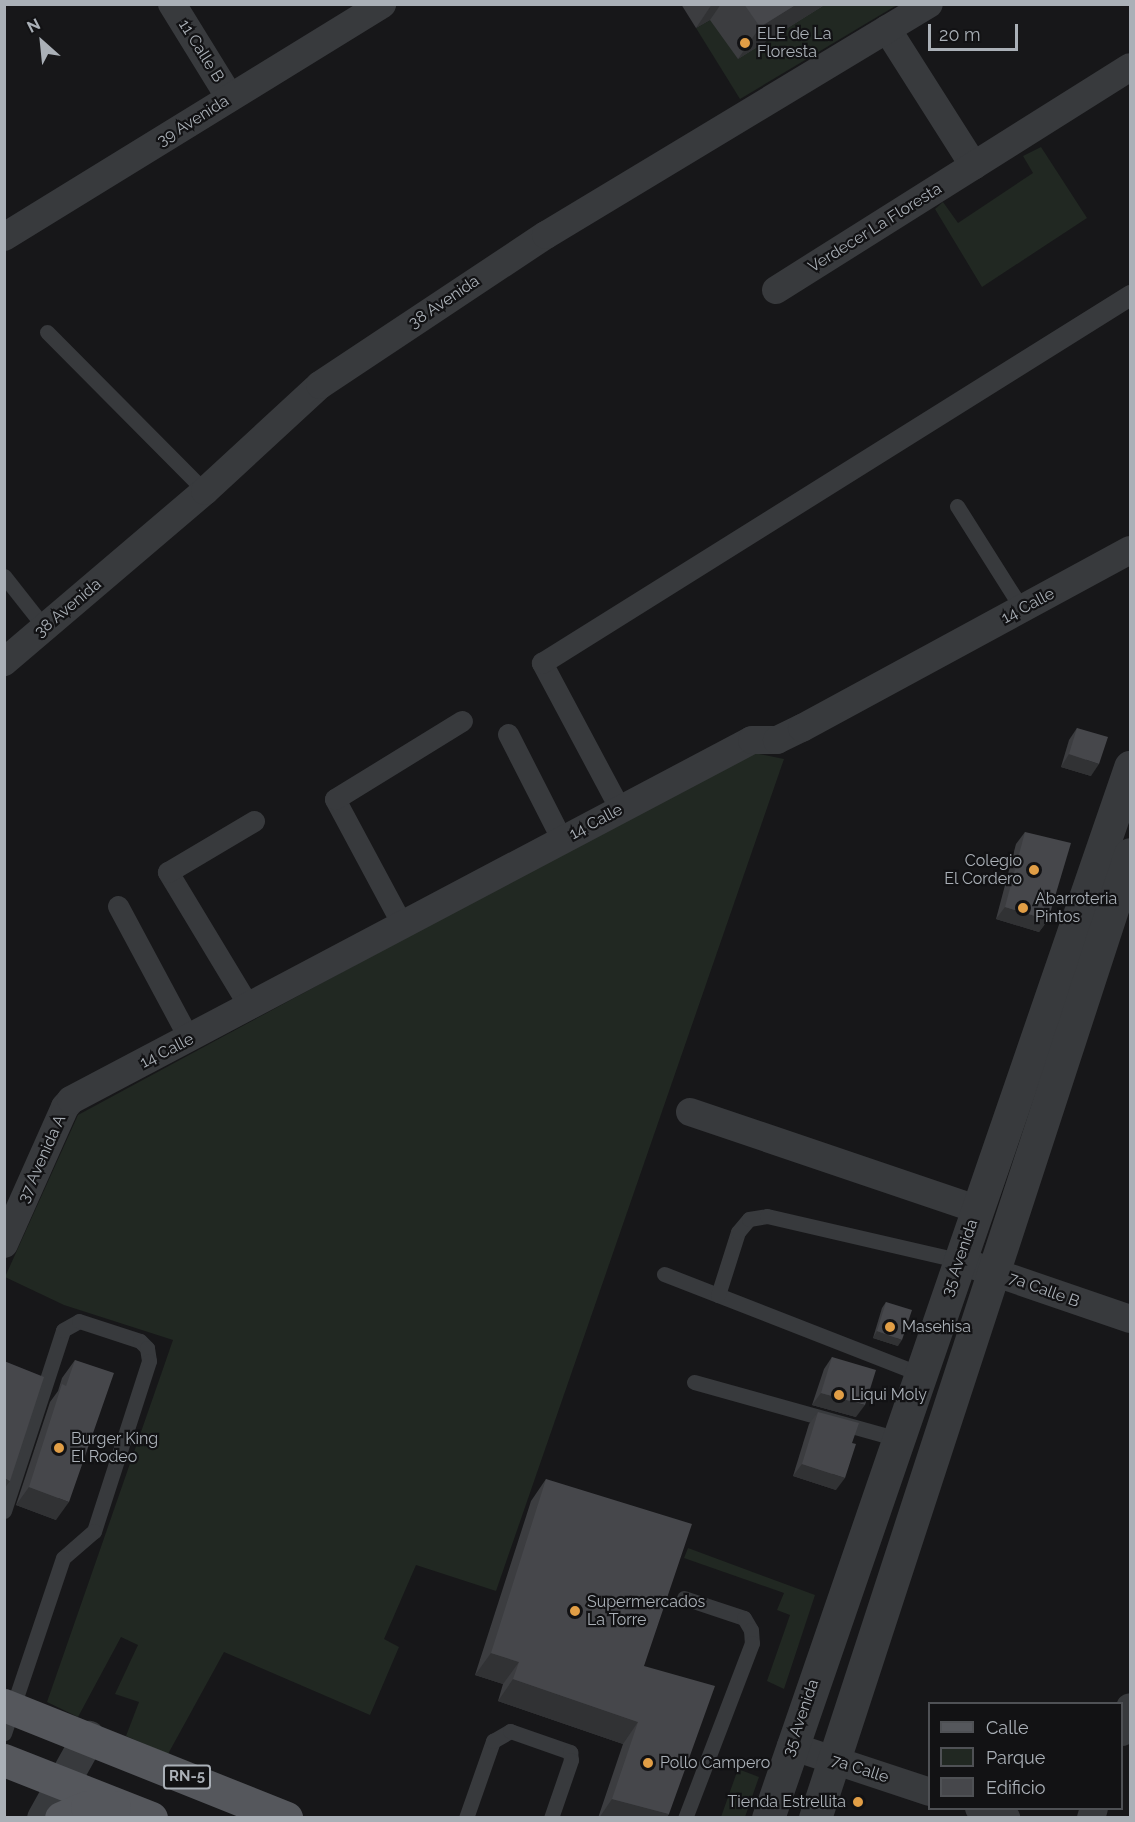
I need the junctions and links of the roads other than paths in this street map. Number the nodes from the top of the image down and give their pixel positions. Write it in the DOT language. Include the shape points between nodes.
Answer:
graph roads {
  1 [pos="172,4"];
  2 [pos="382,4"];
  3 [pos="929,4"];
  4 [pos="887,29"];
  5 [pos="1131,67"];
  6 [pos="230,98"];
  7 [pos="974,166"];
  8 [pos="6,232"];
  9 [pos="776,290"];
  10 [pos="1131,295"];
  11 [pos="46,332"];
  12 [pos="205,491"];
  13 [pos="957,506"];
  14 [pos="1131,550"];
  15 [pos="4,576"];
  16 [pos="1022,609"];
  17 [pos="45,628"];
  18 [pos="4,662"];
  19 [pos="462,721"];
  20 [pos="508,734"];
  21 [pos="1131,767"];
  22 [pos="620,809"];
  23 [pos="255,821"];
  24 [pos="562,840"];
  25 [pos="1131,854"];
  26 [pos="118,906"];
  27 [pos="402,926"];
  28 [pos="250,1008"];
  29 [pos="190,1040"];
  30 [pos="65,1107"];
  31 [pos="690,1112"];
  32 [pos="977,1209"];
  33 [pos="4,1244"];
  34 [pos="958,1260"];
  35 [pos="993,1271"];
  36 [pos="664,1274"];
  37 [pos="718,1295"];
  38 [pos="1131,1319"];
  39 [pos="920,1374"];
  40 [pos="694,1382"];
  41 [pos="898,1439"];
  42 [pos="4,1511"];
  43 [pos="684,1598"];
  44 [pos="1131,1707"];
  45 [pos="7,1715"];
  46 [pos="1123,1729"];
  47 [pos="88,1737"];
  48 [pos="791,1746"];
  49 [pos="4,1760"];
  50 [pos="833,1760"];
  51 [pos="62,1784"];
  52 [pos="928,1791"];
  53 [pos="982,1810"];
  54 [pos="138,1812"];
  55 [pos="43,1818"];
  56 [pos="61,1818"];
  57 [pos="286,1818"];
  58 [pos="466,1818"];
  59 [pos="551,1818"];
  60 [pos="685,1818"];
  61 [pos="768,1818"];
  62 [pos="815,1818"];
  63 [pos="1006,1818"];
  1 -- 6 [label="street, 11 Calle B"];
  2 -- 6 [label="street, 39 Avenida"];
  3 -- 4 [label="street, 38 Avenida"];
  4 -- 7 [label="street"];
  4 -- 12 [label="street, 38 Avenida" via="546,235 320,385"];
  5 -- 7 [label="street, Verdecer La Floresta"];
  6 -- 8 [label="street, 39 Avenida"];
  7 -- 9 [label="street, Verdecer La Floresta"];
  10 -- 22 [label="street" via="542,663"];
  11 -- 12 [label="lane"];
  12 -- 17 [label="street, 38 Avenida"];
  13 -- 16 [label="lane"];
  14 -- 16 [label="street, 14 Calle"];
  15 -- 17 [label="lane"];
  16 -- 22 [label="street, 14 Calle" via="802,728 777,740 752,740"];
  17 -- 18 [label="street, 38 Avenida"];
  19 -- 27 [label="street" via="335,800"];
  20 -- 24 [label="street"];
  21 -- 32 [label="street, 35 Avenida"];
  22 -- 24 [label="street, 14 Calle"];
  23 -- 28 [label="street" via="168,872"];
  24 -- 27 [label="street, 14 Calle"];
  25 -- 35 [label="street"];
  26 -- 29 [label="street"];
  27 -- 28 [label="street, 14 Calle"];
  28 -- 29 [label="street, 14 Calle"];
  29 -- 30 [label="street, 14 Calle"];
  30 -- 33 [label="street, 37 Avenida A"];
  31 -- 32 [label="street"];
  32 -- 34 [label="street, 35 Avenida"];
  34 -- 35 [label="street, 7a Calle B"];
  34 -- 37 [label="lane" via="767,1216 749,1219 738,1232"];
  34 -- 39 [label="street, 35 Avenida"];
  35 -- 38 [label="street, 7a Calle B" via="1037,1290"];
  35 -- 50 [label="street"];
  36 -- 37 [label="lane"];
  37 -- 39 [label="lane"];
  39 -- 41 [label="street, 35 Avenida"];
  40 -- 41 [label="lane"];
  41 -- 48 [label="street, 35 Avenida"];
  42 -- 45 [label="lane" via="63,1330 79,1321 140,1341 147,1348 149,1360 94,1531 63,1558"];
  43 -- 60 [label="lane" via="744,1618 751,1630 752,1643"];
  44 -- 46 [label="street"];
  45 -- 47 [label="main road, RN-5"];
  47 -- 51 [label="street"];
  47 -- 57 [label="main road, RN-5"];
  48 -- 50 [label="street, 7a Calle"];
  48 -- 61 [label="street, 35 Avenida"];
  49 -- 51 [label="main road"];
  50 -- 52 [label="street, 7a Calle"];
  50 -- 62 [label="street"];
  51 -- 54 [label="main road"];
  51 -- 55 [label="street"];
  53 -- 63 [label="street"];
  54 -- 56 [label="main road" via="87,1807"];
  58 -- 59 [label="lane" via="493,1741 510,1731 570,1752 571,1760"];
}
